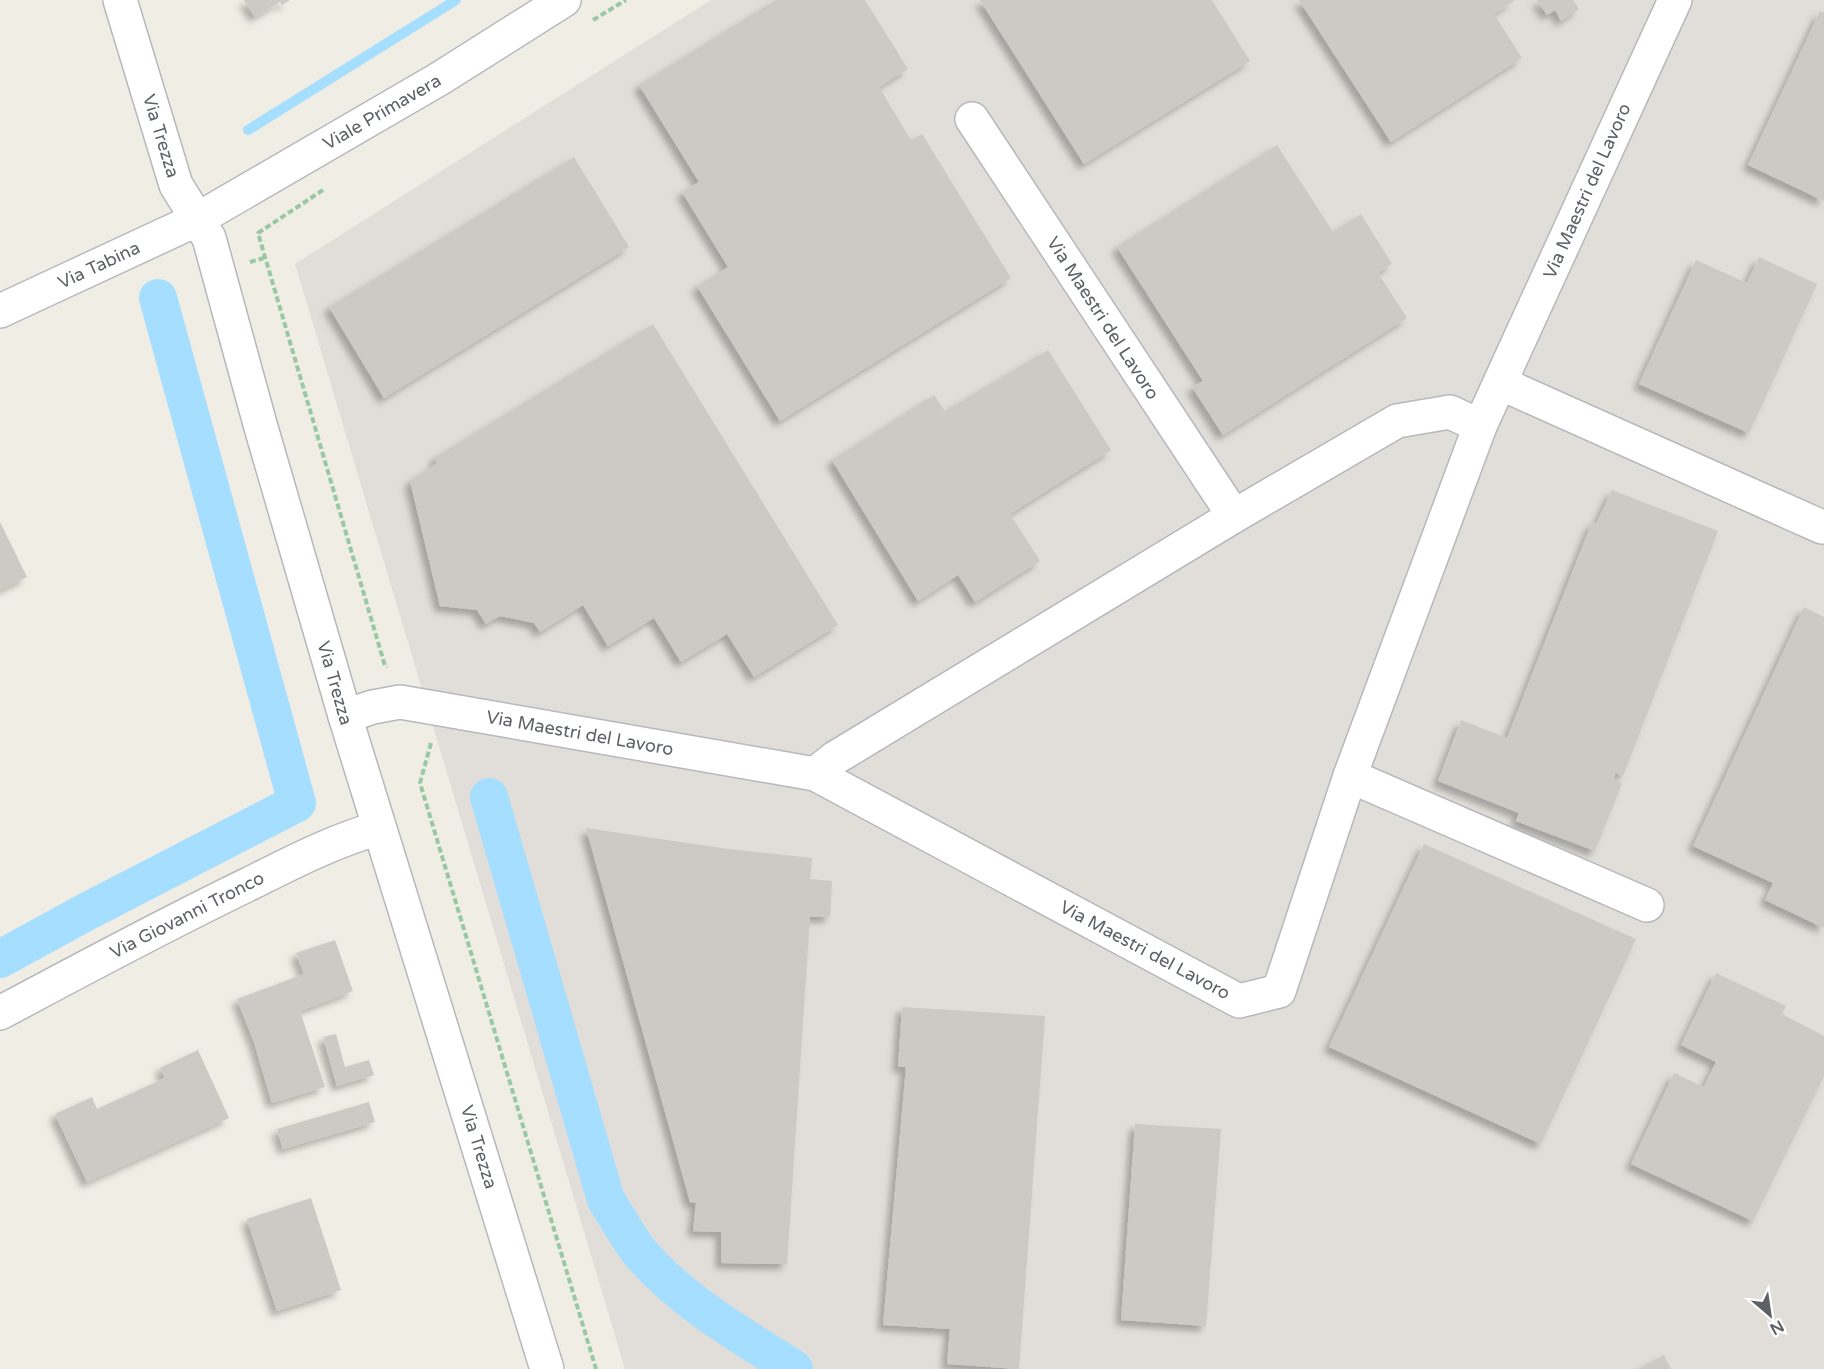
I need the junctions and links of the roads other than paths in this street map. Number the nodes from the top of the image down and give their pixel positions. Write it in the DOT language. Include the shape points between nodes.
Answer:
graph roads {
  1 [pos="120,0"];
  2 [pos="564,0"];
  3 [pos="1675,0"];
  4 [pos="972,119"];
  5 [pos="198,219"];
  6 [pos="0,311"];
  7 [pos="1500,383"];
  8 [pos="1480,426"];
  9 [pos="1234,516"];
  10 [pos="1822,527"];
  11 [pos="345,716"];
  12 [pos="815,774"];
  13 [pos="1350,777"];
  14 [pos="379,828"];
  15 [pos="1647,905"];
  16 [pos="0,1013"];
  17 [pos="547,1369"];
  1 -- 5 [label="street, Via Trezza" via="176,185"];
  2 -- 5 [label="street, Viale Primavera" via="439,79"];
  3 -- 7 [label="street, Via Maestri del Lavoro"];
  4 -- 9 [label="street, Via Maestri del Lavoro"];
  5 -- 6 [label="street, Via Tabina"];
  5 -- 11 [label="street, Via Trezza" via="209,238"];
  7 -- 8 [label="street, Via Maestri del Lavoro"];
  7 -- 10 [label="street"];
  8 -- 9 [label="street" via="1450,412 1397,421"];
  8 -- 13 [label="street, Via Maestri del Lavoro"];
  9 -- 12 [label="street" via="835,758"];
  11 -- 12 [label="street, Via Maestri del Lavoro" via="400,702"];
  11 -- 14 [label="street, Via Trezza"];
  12 -- 13 [label="street, Via Maestri del Lavoro" via="1239,1001 1279,991"];
  13 -- 15 [label="street"];
  14 -- 16 [label="street, Via Giovanni Tronco" via="319,850 195,910"];
  14 -- 17 [label="street, Via Trezza"];
}
